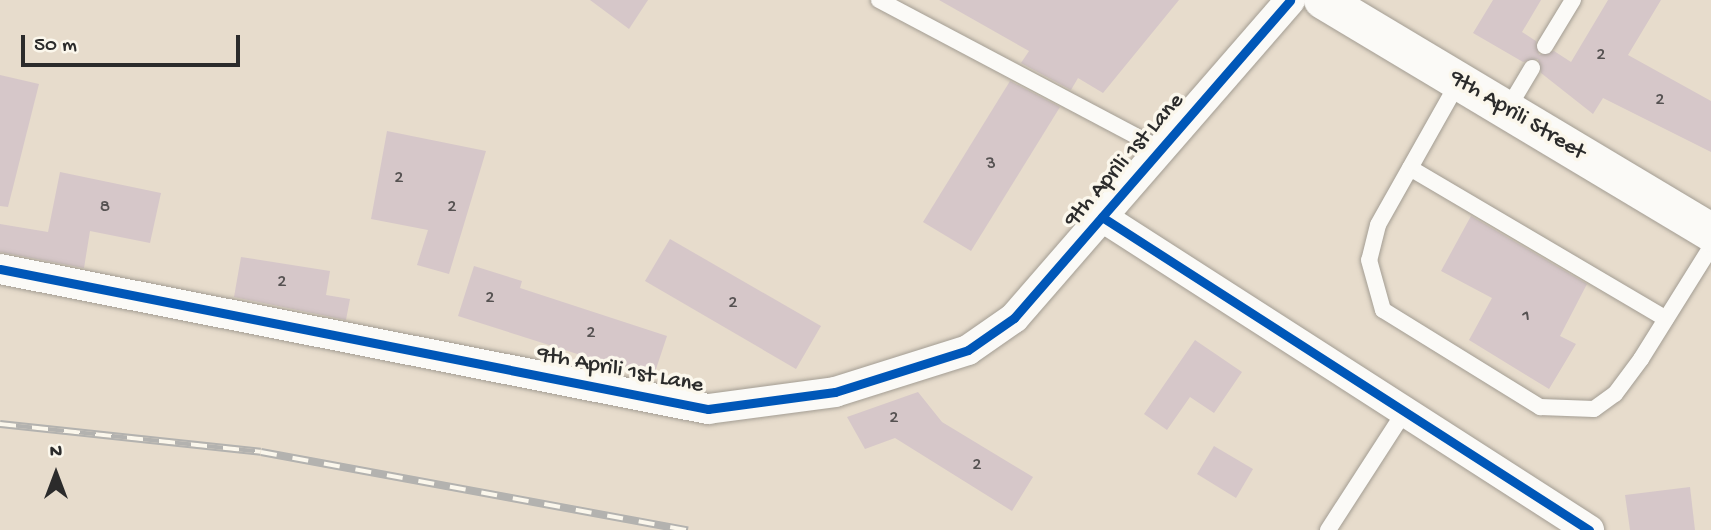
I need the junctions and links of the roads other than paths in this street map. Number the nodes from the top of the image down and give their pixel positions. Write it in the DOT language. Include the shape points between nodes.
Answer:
graph roads {
  1 [pos="879,0"];
  2 [pos="1290,0"];
  3 [pos="1323,0"];
  4 [pos="1573,0"];
  5 [pos="1545,46"];
  6 [pos="1532,68"];
  7 [pos="1459,81"];
  8 [pos="1507,110"];
  9 [pos="1161,149"];
  10 [pos="1410,168"];
  11 [pos="1102,217"];
  12 [pos="1711,232"];
  13 [pos="1711,247"];
  14 [pos="0,269"];
  15 [pos="1666,319"];
  16 [pos="1405,411"];
  17 [pos="1328,530"];
  18 [pos="1589,530"];
  1 -- 9 [label="lane"];
  2 -- 9 [label="street, 9th Aprili 1st Lane"];
  3 -- 7 [label="main road, 9th Aprili Street"];
  4 -- 5 [label="lane"];
  6 -- 8 [label="lane"];
  7 -- 8 [label="main road, 9th Aprili Street"];
  7 -- 10 [label="lane"];
  8 -- 12 [label="main road, 9th Aprili Street"];
  9 -- 11 [label="street, 9th Aprili 1st Lane"];
  10 -- 15 [label="lane"];
  10 -- 15 [label="lane" via="1378,225 1369,260 1383,310 1540,407 1594,410 1615,394"];
  11 -- 14 [label="street, 9th Aprili 1st Lane" via="1014,318 968,350 835,392 708,409"];
  11 -- 16 [label="street"];
  13 -- 15 [label="lane"];
  16 -- 17 [label="lane"];
  16 -- 18 [label="street"];
}
